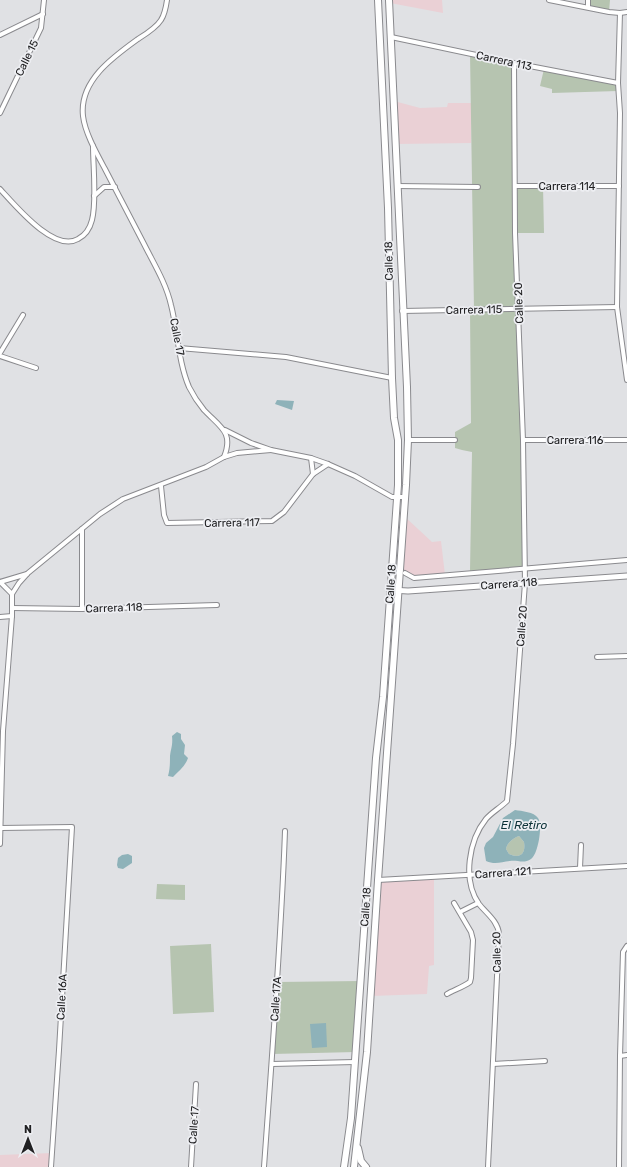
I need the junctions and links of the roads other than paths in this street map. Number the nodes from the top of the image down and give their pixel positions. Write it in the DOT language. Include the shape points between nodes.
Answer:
graph roads {
  1 [pos="44,0"];
  2 [pos="166,0"];
  3 [pos="378,0"];
  4 [pos="389,0"];
  5 [pos="549,0"];
  6 [pos="588,0"];
  7 [pos="588,7"];
  8 [pos="627,12"];
  9 [pos="620,13"];
  10 [pos="43,14"];
  11 [pos="0,35"];
  12 [pos="391,37"];
  13 [pos="514,63"];
  14 [pos="618,83"];
  15 [pos="0,113"];
  16 [pos="93,145"];
  17 [pos="397,186"];
  18 [pos="515,186"];
  19 [pos="619,186"];
  20 [pos="115,187"];
  21 [pos="478,187"];
  22 [pos="0,189"];
  23 [pos="94,196"];
  24 [pos="617,307"];
  25 [pos="519,309"];
  26 [pos="402,311"];
  27 [pos="23,315"];
  28 [pos="179,348"];
  29 [pos="0,354"];
  30 [pos="36,368"];
  31 [pos="392,378"];
  32 [pos="627,380"];
  33 [pos="224,429"];
  34 [pos="408,440"];
  35 [pos="455,440"];
  36 [pos="523,440"];
  37 [pos="627,440"];
  38 [pos="271,450"];
  39 [pos="224,457"];
  40 [pos="311,458"];
  41 [pos="328,464"];
  42 [pos="313,474"];
  43 [pos="161,486"];
  44 [pos="398,497"];
  45 [pos="406,497"];
  46 [pos="82,529"];
  47 [pos="627,560"];
  48 [pos="525,568"];
  49 [pos="28,573"];
  50 [pos="404,573"];
  51 [pos="627,576"];
  52 [pos="0,582"];
  53 [pos="525,583"];
  54 [pos="391,590"];
  55 [pos="399,591"];
  56 [pos="12,594"];
  57 [pos="217,605"];
  58 [pos="12,608"];
  59 [pos="82,609"];
  60 [pos="0,616"];
  61 [pos="12,616"];
  62 [pos="627,656"];
  63 [pos="597,657"];
  64 [pos="2,730"];
  65 [pos="1,828"];
  66 [pos="285,831"];
  67 [pos="0,844"];
  68 [pos="581,845"];
  69 [pos="627,866"];
  70 [pos="580,868"];
  71 [pos="469,875"];
  72 [pos="378,880"];
  73 [pos="454,903"];
  74 [pos="478,903"];
  75 [pos="460,912"];
  76 [pos="627,946"];
  77 [pos="447,994"];
  78 [pos="627,1055"];
  79 [pos="620,1056"];
  80 [pos="545,1061"];
  81 [pos="355,1062"];
  82 [pos="272,1064"];
  83 [pos="493,1064"];
  84 [pos="196,1084"];
  85 [pos="357,1145"];
  86 [pos="51,1167"];
  87 [pos="191,1167"];
  88 [pos="264,1167"];
  89 [pos="344,1167"];
  90 [pos="354,1167"];
  91 [pos="366,1167"];
  92 [pos="488,1167"];
  93 [pos="619,1167"];
  1 -- 10 [label="street, Calle 15"];
  2 -- 16 [label="street, Calle 17" via="161,21 98,72 87,91 83,102 83,117"];
  3 -- 31 [label="main road, Calle 18" via="388,208"];
  4 -- 12 [label="main road, Calle 18"];
  5 -- 7 [label="street"];
  6 -- 7 [label="street"];
  7 -- 9 [label="street"];
  8 -- 9 [label="street"];
  9 -- 14 [label="street"];
  10 -- 11 [label="street"];
  10 -- 15 [label="street, Calle 15" via="41,28"];
  12 -- 13 [label="street, Carrera 113"];
  12 -- 17 [label="main road, Calle 18"];
  13 -- 14 [label="street, Carrera 113"];
  13 -- 18 [label="street, Calle 20"];
  14 -- 19 [label="street"];
  16 -- 20 [label="street, Calle 17"];
  16 -- 23 [label="street"];
  17 -- 21 [label="street"];
  17 -- 26 [label="main road, Calle 18"];
  18 -- 19 [label="street, Carrera 114"];
  18 -- 25 [label="street, Calle 20"];
  19 -- 24 [label="street"];
  20 -- 23 [label="street" via="104,187"];
  20 -- 28 [label="street, Calle 17" via="160,274 171,304"];
  22 -- 23 [label="street" via="28,219 54,238 64,242 74,241 83,236 88,229 92,219"];
  24 -- 25 [label="street, Carrera 115"];
  24 -- 32 [label="street"];
  25 -- 26 [label="street, Carrera 115"];
  25 -- 36 [label="street, Calle 20"];
  26 -- 34 [label="main road, Calle 18"];
  27 -- 29 [label="street"];
  28 -- 31 [label="street" via="286,357"];
  28 -- 33 [label="street, Calle 17" via="190,389 203,409"];
  29 -- 30 [label="street"];
  31 -- 44 [label="main road, Calle 18" via="398,440"];
  33 -- 38 [label="street"];
  33 -- 39 [label="street" via="228,438 228,448"];
  34 -- 35 [label="street"];
  34 -- 45 [label="main road, Calle 18"];
  36 -- 37 [label="street, Carrera 116"];
  36 -- 48 [label="street, Calle 20"];
  38 -- 39 [label="street" via="237,453"];
  38 -- 40 [label="street"];
  39 -- 43 [label="street"];
  40 -- 41 [label="street"];
  40 -- 42 [label="street"];
  41 -- 42 [label="street, Carrera 117"];
  41 -- 44 [label="street" via="392,497"];
  42 -- 43 [label="street, Carrera 117" via="278,517 264,522 167,523"];
  43 -- 46 [label="street" via="123,499"];
  44 -- 45 [label="street"];
  44 -- 54 [label="main road, Calle 18"];
  45 -- 55 [label="main road, Calle 18"];
  46 -- 49 [label="street"];
  46 -- 59 [label="street"];
  47 -- 48 [label="street"];
  48 -- 50 [label="street" via="414,578"];
  48 -- 53 [label="street, Calle 20"];
  49 -- 52 [label="street"];
  49 -- 56 [label="street"];
  51 -- 53 [label="street, Carrera 118"];
  52 -- 56 [label="street"];
  53 -- 55 [label="street, Carrera 118"];
  53 -- 71 [label="street, Calle 20" via="507,801 492,812 480,828 474,841"];
  54 -- 55 [label="street, Carrera 118"];
  54 -- 81 [label="main road, Calle 18" via="376,758"];
  55 -- 72 [label="main road, Calle 18"];
  56 -- 58 [label="street"];
  57 -- 59 [label="street, Carrera 118"];
  58 -- 59 [label="street, Carrera 118"];
  58 -- 61 [label="street"];
  60 -- 61 [label="street"];
  61 -- 64 [label="street"];
  62 -- 63 [label="street"];
  64 -- 65 [label="street"];
  65 -- 67 [label="street"];
  65 -- 86 [label="street, Calle 16A" via="72,827"];
  66 -- 82 [label="street, Calle 17A"];
  68 -- 70 [label="street"];
  69 -- 70 [label="street, Carrera 121"];
  70 -- 71 [label="street, Carrera 121"];
  71 -- 72 [label="street, Carrera 121"];
  71 -- 74 [label="street, Calle 20"];
  72 -- 85 [label="main road, Calle 18" via="367,1052"];
  73 -- 75 [label="street"];
  74 -- 75 [label="street"];
  74 -- 83 [label="street, Calle 20" via="495,922 499,934"];
  75 -- 77 [label="street" via="473,940 471,978 467,985"];
  76 -- 79 [label="street" via="624,952"];
  78 -- 79 [label="street"];
  79 -- 93 [label="street"];
  80 -- 83 [label="street"];
  81 -- 82 [label="street"];
  81 -- 89 [label="main road, Calle 18"];
  82 -- 88 [label="street, Calle 17A"];
  83 -- 92 [label="street, Calle 20"];
  84 -- 87 [label="street, Calle 17"];
  85 -- 90 [label="main road, Calle 18"];
  85 -- 91 [label="main road" via="361,1161"];
}
